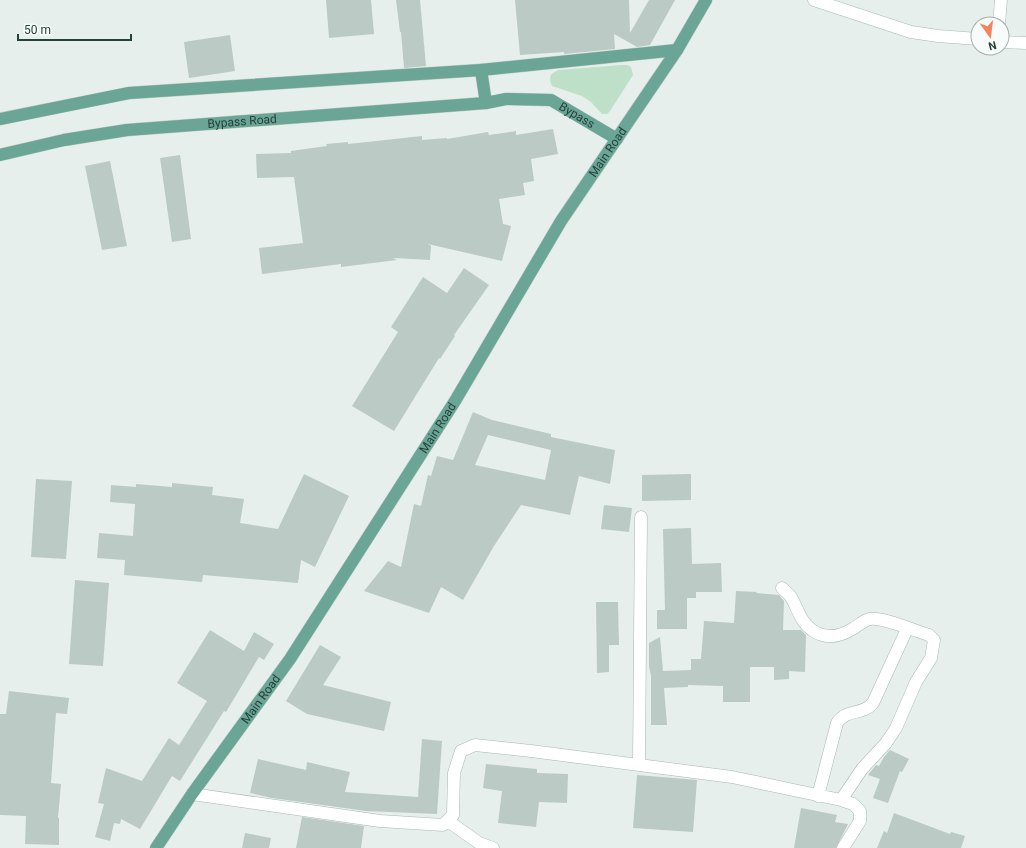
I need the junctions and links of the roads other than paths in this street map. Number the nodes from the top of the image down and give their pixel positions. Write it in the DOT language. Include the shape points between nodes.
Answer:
graph roads {
  1 [pos="706,0"];
  2 [pos="814,0"];
  3 [pos="1001,0"];
  4 [pos="1000,16"];
  5 [pos="970,39"];
  6 [pos="1010,43"];
  7 [pos="1026,44"];
  8 [pos="677,50"];
  9 [pos="481,70"];
  10 [pos="486,103"];
  11 [pos="0,120"];
  12 [pos="617,139"];
  13 [pos="0,155"];
  14 [pos="641,517"];
  15 [pos="782,588"];
  16 [pos="907,629"];
  17 [pos="639,765"];
  18 [pos="192,794"];
  19 [pos="818,796"];
  20 [pos="841,800"];
  21 [pos="448,820"];
  22 [pos="156,848"];
  23 [pos="493,848"];
  24 [pos="843,848"];
  1 -- 8 [label="main road, Main Road"];
  2 -- 5 [label="street" via="911,32"];
  3 -- 4 [label="street"];
  6 -- 7 [label="street"];
  8 -- 9 [label="main road"];
  8 -- 12 [label="main road, Main Road"];
  9 -- 10 [label="main road"];
  9 -- 11 [label="main road" via="129,93"];
  10 -- 12 [label="main road, Bypass" via="506,99 551,100"];
  10 -- 13 [label="main road, Bypass Road" via="128,130 64,140"];
  12 -- 18 [label="main road, Main Road" via="561,221 455,401 290,659"];
  14 -- 17 [label="street"];
  15 -- 16 [label="street" via="790,596 802,621 824,636 844,634 870,619"];
  16 -- 19 [label="street" via="873,703 868,709 849,713 837,723"];
  16 -- 20 [label="street" via="929,635 934,640 931,658 916,682 896,728 886,743 862,768"];
  17 -- 19 [label="street" via="732,777"];
  17 -- 21 [label="street" via="475,745 461,751 454,773 453,815"];
  18 -- 21 [label="street" via="380,821 443,825"];
  18 -- 22 [label="main road, Main Road"];
  19 -- 20 [label="street"];
  20 -- 24 [label="street" via="853,804 860,811 860,821"];
  21 -- 23 [label="street" via="479,843"];
}
